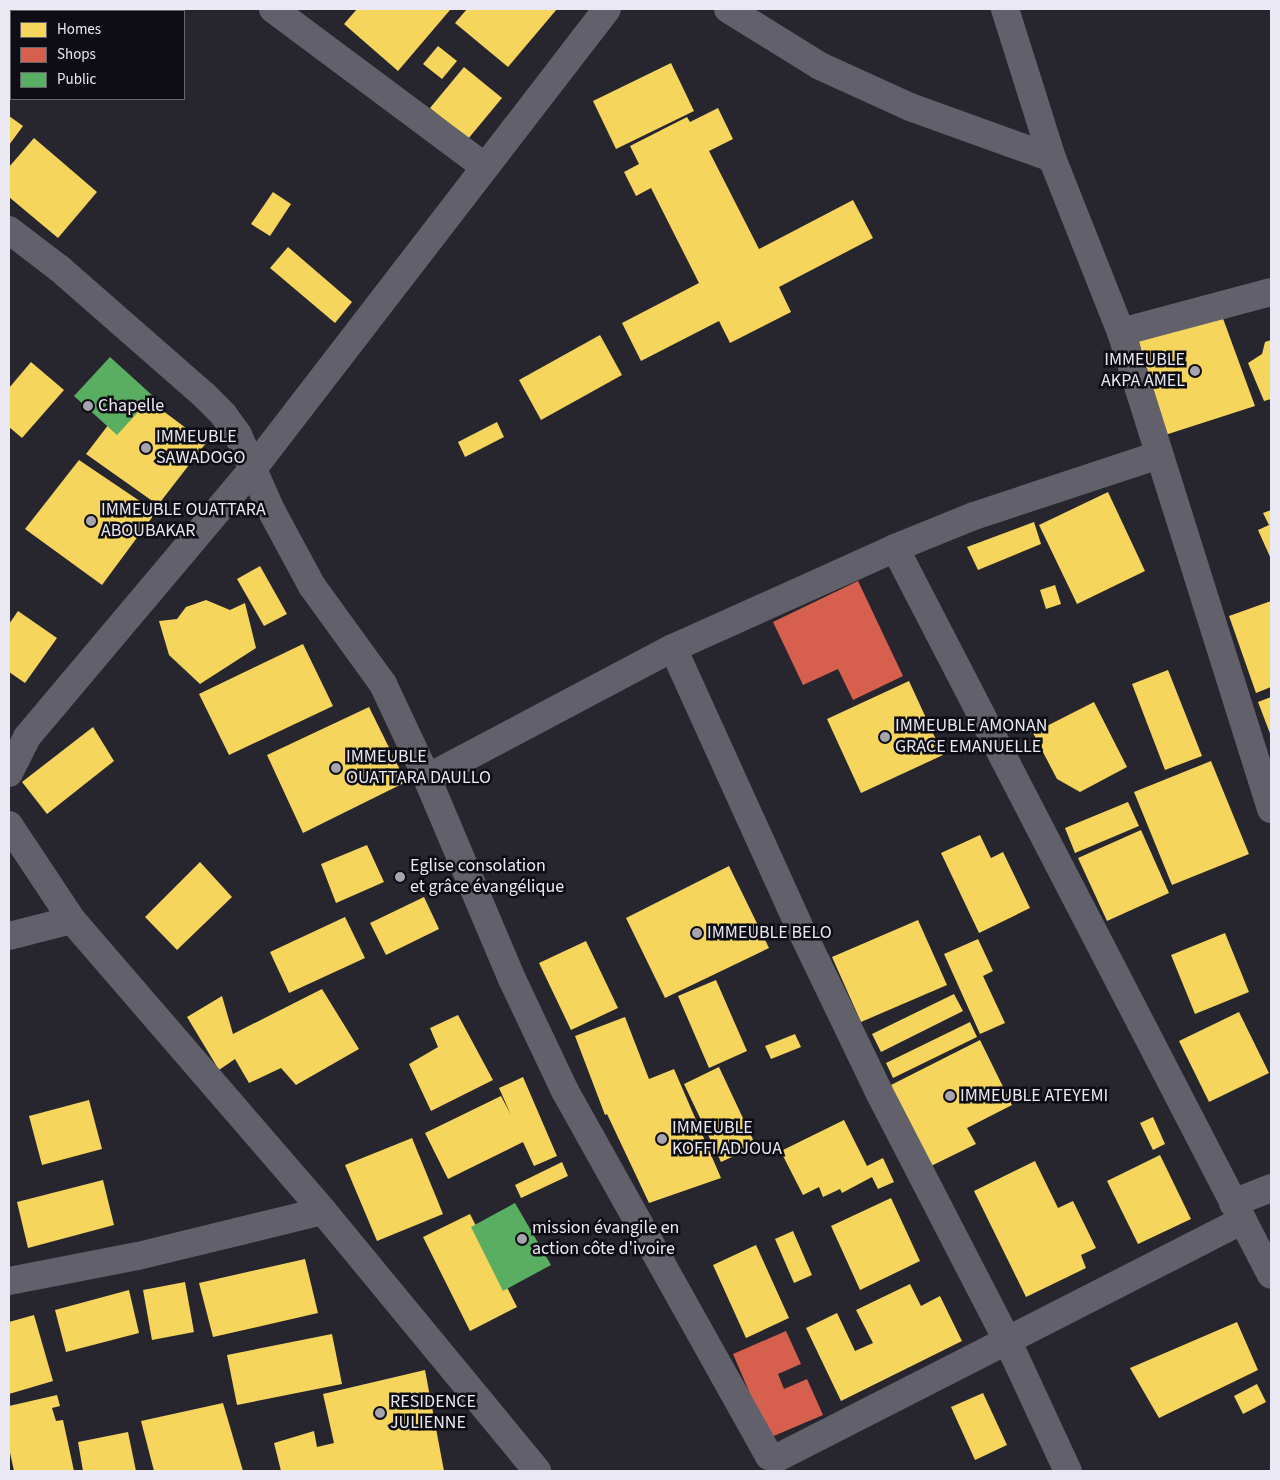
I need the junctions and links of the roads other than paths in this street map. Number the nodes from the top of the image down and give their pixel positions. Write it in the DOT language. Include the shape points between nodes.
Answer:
graph roads {
  1 [pos="273,9"];
  2 [pos="608,9"];
  3 [pos="728,9"];
  4 [pos="1005,9"];
  5 [pos="1052,158"];
  6 [pos="485,167"];
  7 [pos="9,230"];
  8 [pos="1271,292"];
  9 [pos="1121,332"];
  10 [pos="1158,455"];
  11 [pos="252,470"];
  12 [pos="895,548"];
  13 [pos="673,648"];
  14 [pos="9,773"];
  15 [pos="427,778"];
  16 [pos="1271,809"];
  17 [pos="9,825"];
  18 [pos="72,920"];
  19 [pos="9,936"];
  20 [pos="1271,1188"];
  21 [pos="323,1211"];
  22 [pos="1238,1211"];
  23 [pos="1271,1275"];
  24 [pos="9,1281"];
  25 [pos="1008,1342"];
  26 [pos="537,1471"];
  27 [pos="1068,1471"];
  1 -- 6 [label="street"];
  2 -- 6 [label="street"];
  3 -- 5 [label="street" via="820,66 910,107"];
  4 -- 5 [label="street"];
  5 -- 9 [label="street"];
  6 -- 11 [label="street"];
  7 -- 11 [label="street" via="60,269 223,414 238,435"];
  8 -- 9 [label="street"];
  9 -- 10 [label="street"];
  10 -- 12 [label="street" via="974,516"];
  10 -- 16 [label="street"];
  11 -- 14 [label="street" via="27,737"];
  11 -- 15 [label="street" via="312,586 383,684"];
  12 -- 13 [label="street"];
  12 -- 22 [label="street"];
  13 -- 15 [label="street"];
  13 -- 25 [label="street" via="802,934"];
  15 -- 25 [label="street" via="512,979 565,1091 769,1456 777,1458"];
  17 -- 18 [label="street"];
  18 -- 19 [label="street"];
  18 -- 21 [label="street"];
  20 -- 22 [label="street"];
  21 -- 24 [label="street" via="138,1256"];
  21 -- 26 [label="street"];
  22 -- 23 [label="street"];
  22 -- 25 [label="street"];
  25 -- 27 [label="street"];
}
